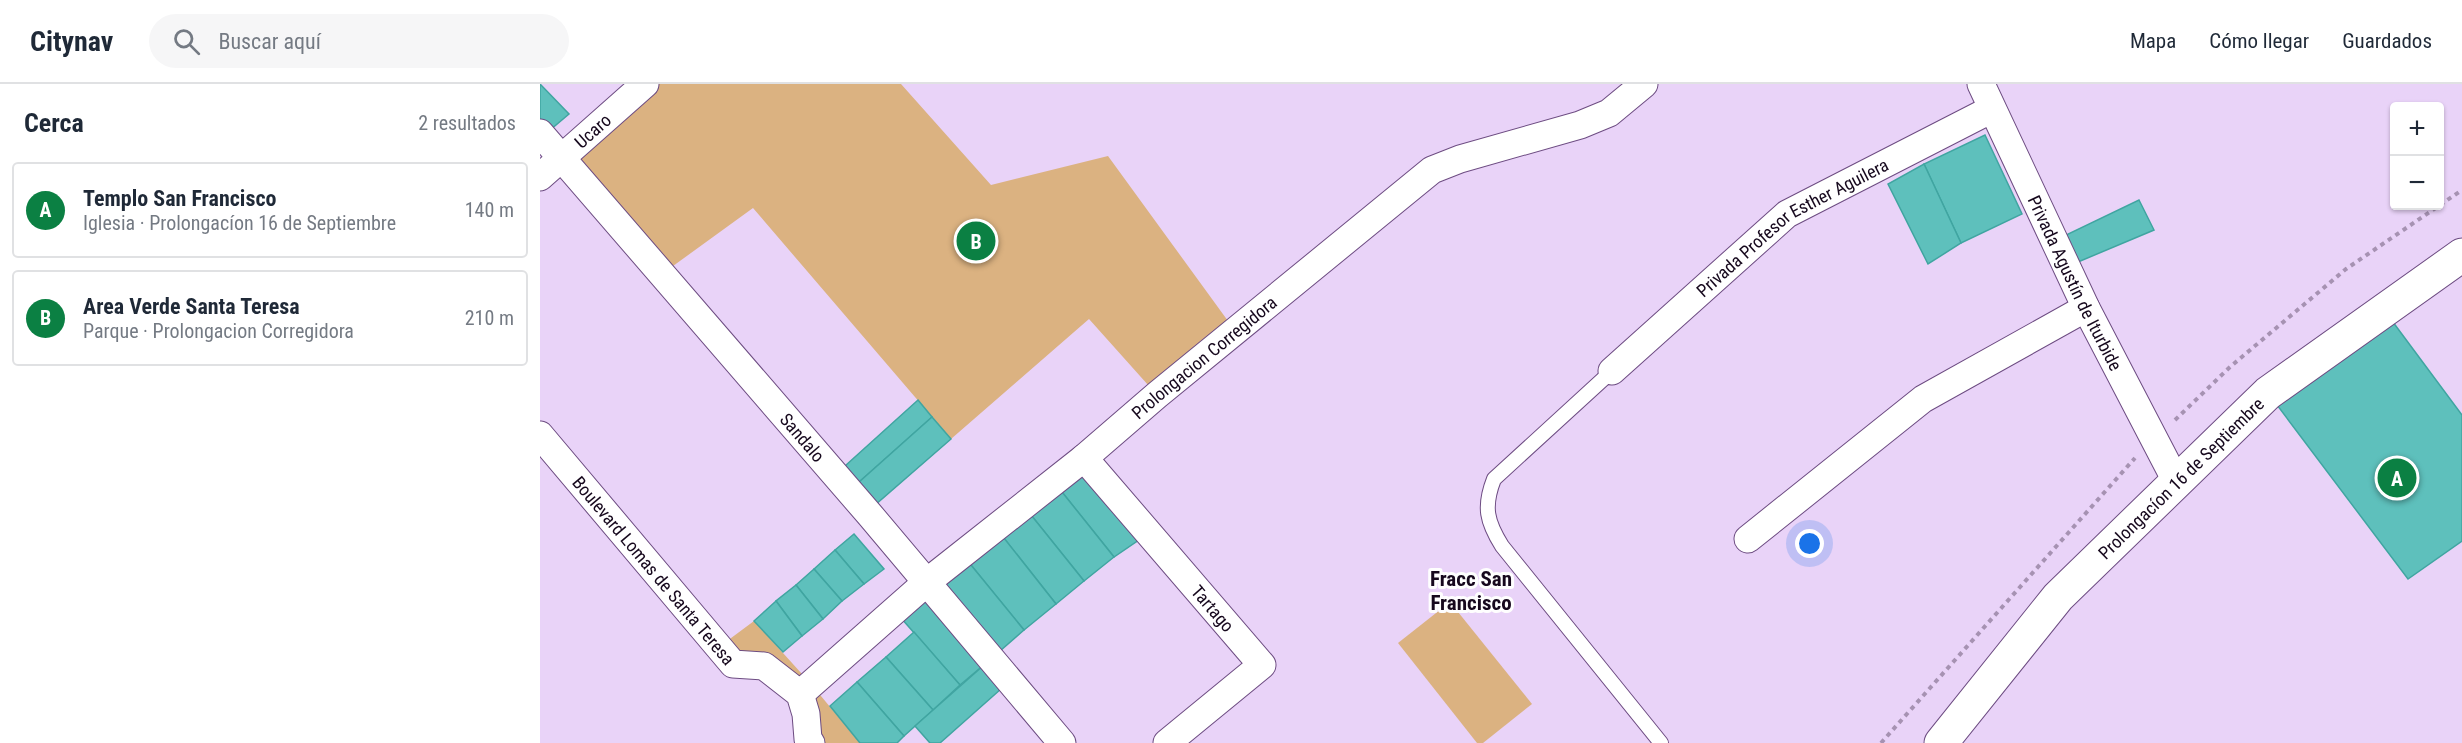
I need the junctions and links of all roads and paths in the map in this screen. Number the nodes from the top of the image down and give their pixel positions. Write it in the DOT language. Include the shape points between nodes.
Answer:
graph roads {
  1 [pos="645,84"];
  2 [pos="1644,84"];
  3 [pos="1981,84"];
  4 [pos="1992,109"];
  5 [pos="540,133"];
  6 [pos="561,158"];
  7 [pos="540,177"];
  8 [pos="2462,190"];
  9 [pos="2444,203"];
  10 [pos="2461,258"];
  11 [pos="2086,308"];
  12 [pos="1612,371"];
  13 [pos="540,435"];
  14 [pos="1084,458"];
  15 [pos="2176,481"];
  16 [pos="1748,539"];
  17 [pos="927,582"];
  18 [pos="800,694"];
  19 [pos="811,743"];
  20 [pos="1062,743"];
  21 [pos="1167,743"];
  22 [pos="1661,743"];
  23 [pos="1941,743"];
  1 -- 6 [label="street, Ucaro"];
  2 -- 14 [label="street, Prolongacion Corregidora" via="1609,112 1580,125 1432,170"];
  3 -- 4 [label="street, Privada Agustín de Iturbide"];
  4 -- 11 [label="street, Privada Agustín de Iturbide"];
  4 -- 12 [label="street, Privada Profesor Esther Aguilera" via="1787,214"];
  5 -- 6 [label="street, Sandalo"];
  6 -- 7 [label="street, Ucaro"];
  6 -- 17 [label="street, Sandalo"];
  8 -- 9 [label="path"];
  10 -- 15 [label="street, Prolongacíon 16 de Septiembre" via="2268,393"];
  11 -- 15 [label="street, Privada Agustín de Iturbide"];
  11 -- 16 [label="street" via="1923,399"];
  12 -- 22 [label="lane" via="1494,479 1487,496 1487,514 1502,546"];
  13 -- 18 [label="street, Boulevard Lomas de Santa Teresa" via="733,664 764,666"];
  14 -- 17 [label="street, Prolongacion Corregidora"];
  14 -- 21 [label="street, Tartago" via="1262,665"];
  15 -- 23 [label="street, Prolongacíon 16 de Septiembre" via="2058,597"];
  17 -- 18 [label="street, Prolongacion Corregidora"];
  17 -- 20 [label="street, Sandalo"];
  18 -- 19 [label="street"];
}
